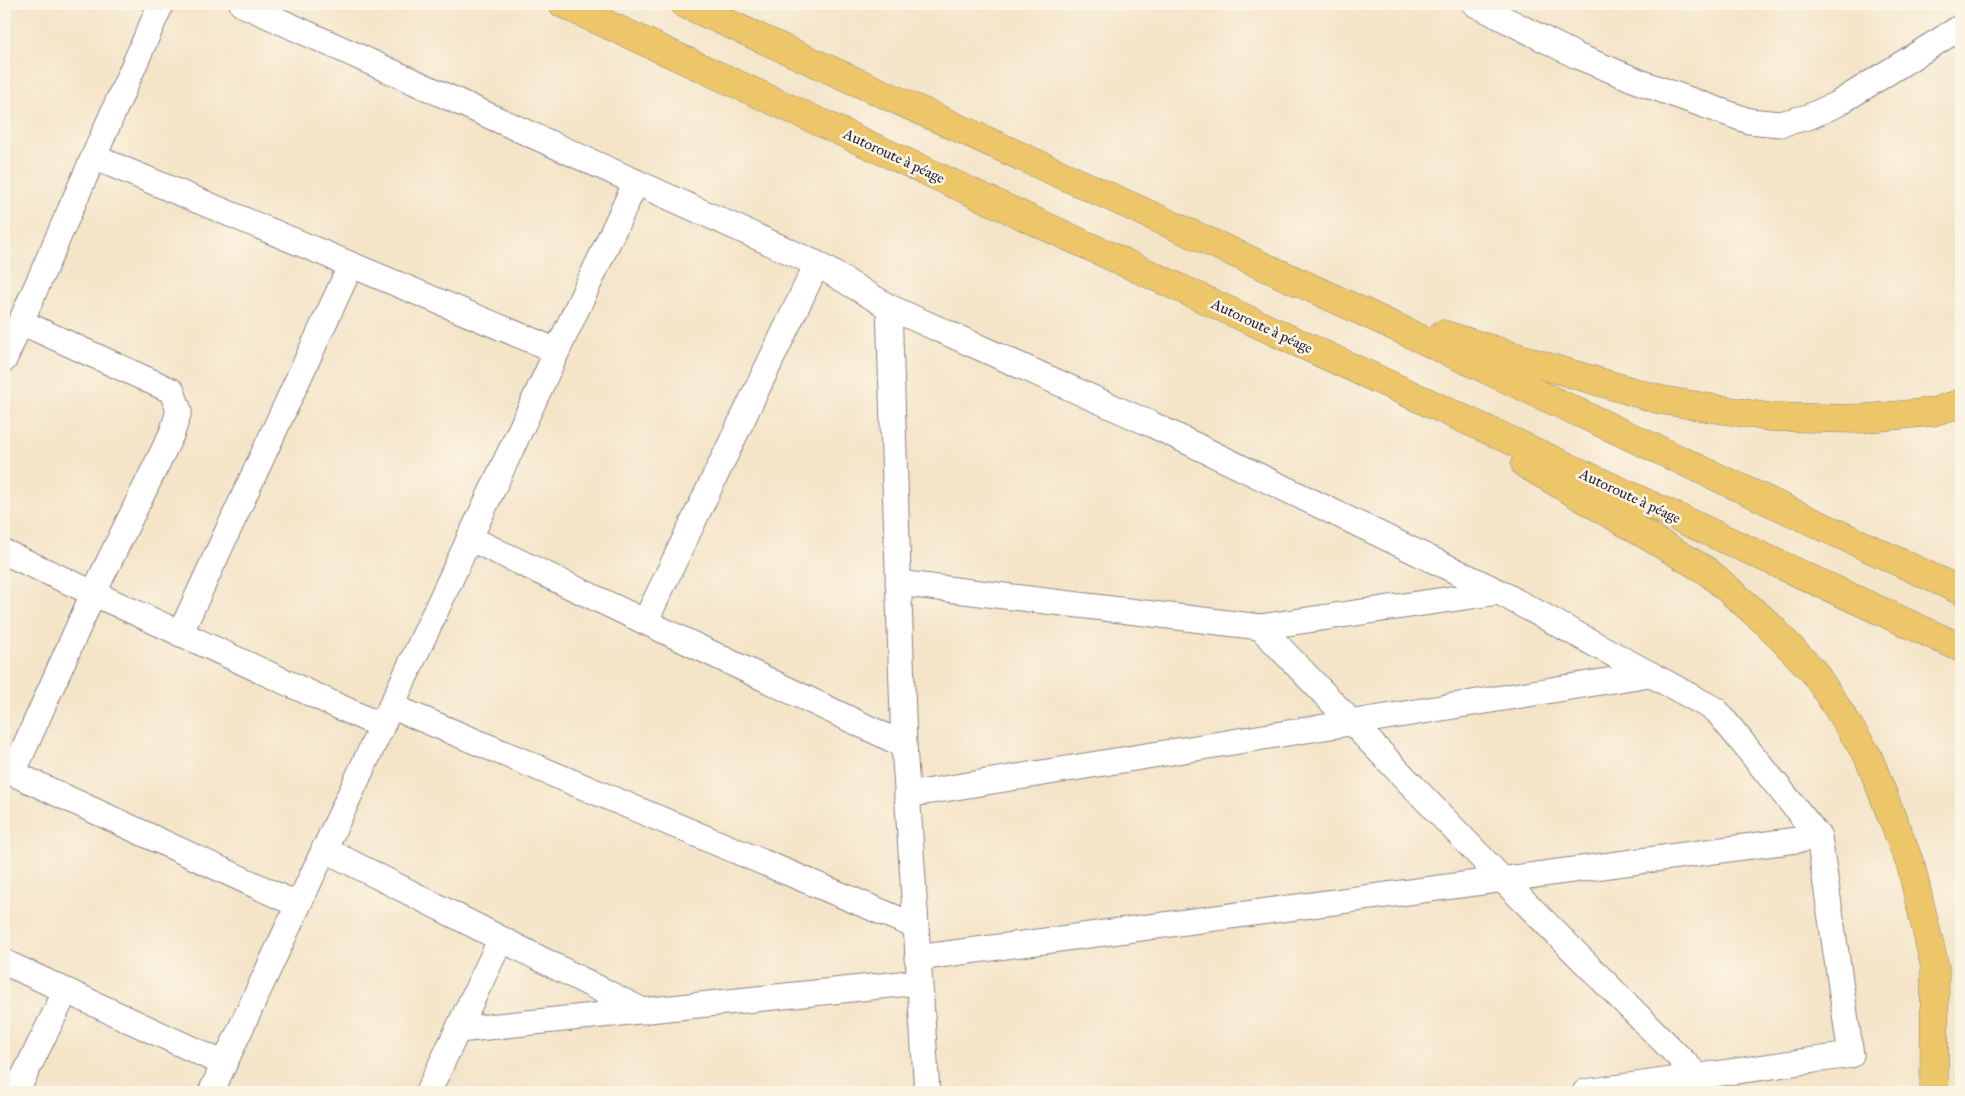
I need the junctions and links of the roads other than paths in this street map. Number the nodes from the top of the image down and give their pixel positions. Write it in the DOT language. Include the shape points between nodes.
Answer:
graph roads {
  1 [pos="161,4"];
  2 [pos="242,4"];
  3 [pos="563,4"];
  4 [pos="686,4"];
  5 [pos="1475,4"];
  6 [pos="1961,27"];
  7 [pos="94,157"];
  8 [pos="636,182"];
  9 [pos="816,264"];
  10 [pos="351,265"];
  11 [pos="1329,296"];
  12 [pos="889,306"];
  13 [pos="20,322"];
  14 [pos="557,351"];
  15 [pos="4,360"];
  16 [pos="1392,386"];
  17 [pos="1961,403"];
  18 [pos="470,538"];
  19 [pos="4,552"];
  20 [pos="898,583"];
  21 [pos="1961,590"];
  22 [pos="1499,592"];
  23 [pos="93,594"];
  24 [pos="645,622"];
  25 [pos="1260,627"];
  26 [pos="180,634"];
  27 [pos="1961,648"];
  28 [pos="1650,674"];
  29 [pos="386,716"];
  30 [pos="1352,723"];
  31 [pos="904,745"];
  32 [pos="8,771"];
  33 [pos="907,795"];
  34 [pos="1819,838"];
  35 [pos="324,849"];
  36 [pos="1503,880"];
  37 [pos="298,904"];
  38 [pos="915,926"];
  39 [pos="501,938"];
  40 [pos="917,958"];
  41 [pos="4,962"];
  42 [pos="919,982"];
  43 [pos="66,991"];
  44 [pos="644,1011"];
  45 [pos="459,1030"];
  46 [pos="224,1064"];
  47 [pos="1698,1076"];
  48 [pos="13,1086"];
  49 [pos="210,1092"];
  50 [pos="428,1092"];
  51 [pos="927,1092"];
  52 [pos="1585,1092"];
  53 [pos="1934,1092"];
  1 -- 7 [label="street"];
  2 -- 8 [label="street"];
  3 -- 16 [label="highway, Autoroute à péage"];
  4 -- 11 [label="highway"];
  5 -- 6 [label="street" via="1577,56 1645,84 1749,121 1780,124 1836,104"];
  7 -- 10 [label="street"];
  7 -- 13 [label="street"];
  8 -- 9 [label="street"];
  8 -- 14 [label="street"];
  9 -- 12 [label="street"];
  9 -- 24 [label="street"];
  10 -- 14 [label="street"];
  10 -- 26 [label="street"];
  11 -- 17 [label="highway" via="1661,400 1769,417 1857,419 1934,412"];
  11 -- 21 [label="highway"];
  12 -- 20 [label="street"];
  12 -- 22 [label="street" via="1153,425"];
  13 -- 15 [label="street"];
  13 -- 23 [label="street" via="172,391 179,411 172,432"];
  14 -- 18 [label="street"];
  16 -- 27 [label="highway, Autoroute à péage"];
  16 -- 53 [label="highway" via="1706,571 1767,622 1814,672 1868,756 1911,866 1935,967"];
  18 -- 24 [label="street"];
  18 -- 29 [label="street"];
  19 -- 23 [label="street"];
  20 -- 25 [label="street"];
  20 -- 31 [label="street"];
  22 -- 25 [label="street"];
  22 -- 28 [label="street"];
  23 -- 26 [label="street"];
  23 -- 32 [label="street"];
  24 -- 31 [label="street"];
  25 -- 30 [label="street"];
  26 -- 29 [label="street"];
  28 -- 30 [label="street"];
  28 -- 34 [label="street" via="1716,710"];
  29 -- 35 [label="street"];
  29 -- 38 [label="street"];
  30 -- 33 [label="street"];
  30 -- 36 [label="street"];
  31 -- 33 [label="street"];
  32 -- 37 [label="street"];
  33 -- 38 [label="street"];
  34 -- 36 [label="street"];
  34 -- 47 [label="street" via="1851,1055"];
  35 -- 37 [label="street"];
  35 -- 39 [label="street"];
  36 -- 40 [label="street"];
  36 -- 47 [label="street"];
  37 -- 46 [label="street"];
  38 -- 40 [label="street"];
  39 -- 44 [label="street"];
  39 -- 45 [label="street"];
  40 -- 42 [label="street"];
  41 -- 43 [label="street"];
  42 -- 44 [label="street"];
  42 -- 51 [label="street"];
  43 -- 46 [label="street"];
  43 -- 48 [label="street"];
  44 -- 45 [label="street"];
  45 -- 50 [label="street"];
  46 -- 49 [label="street"];
  47 -- 52 [label="street"];
}
